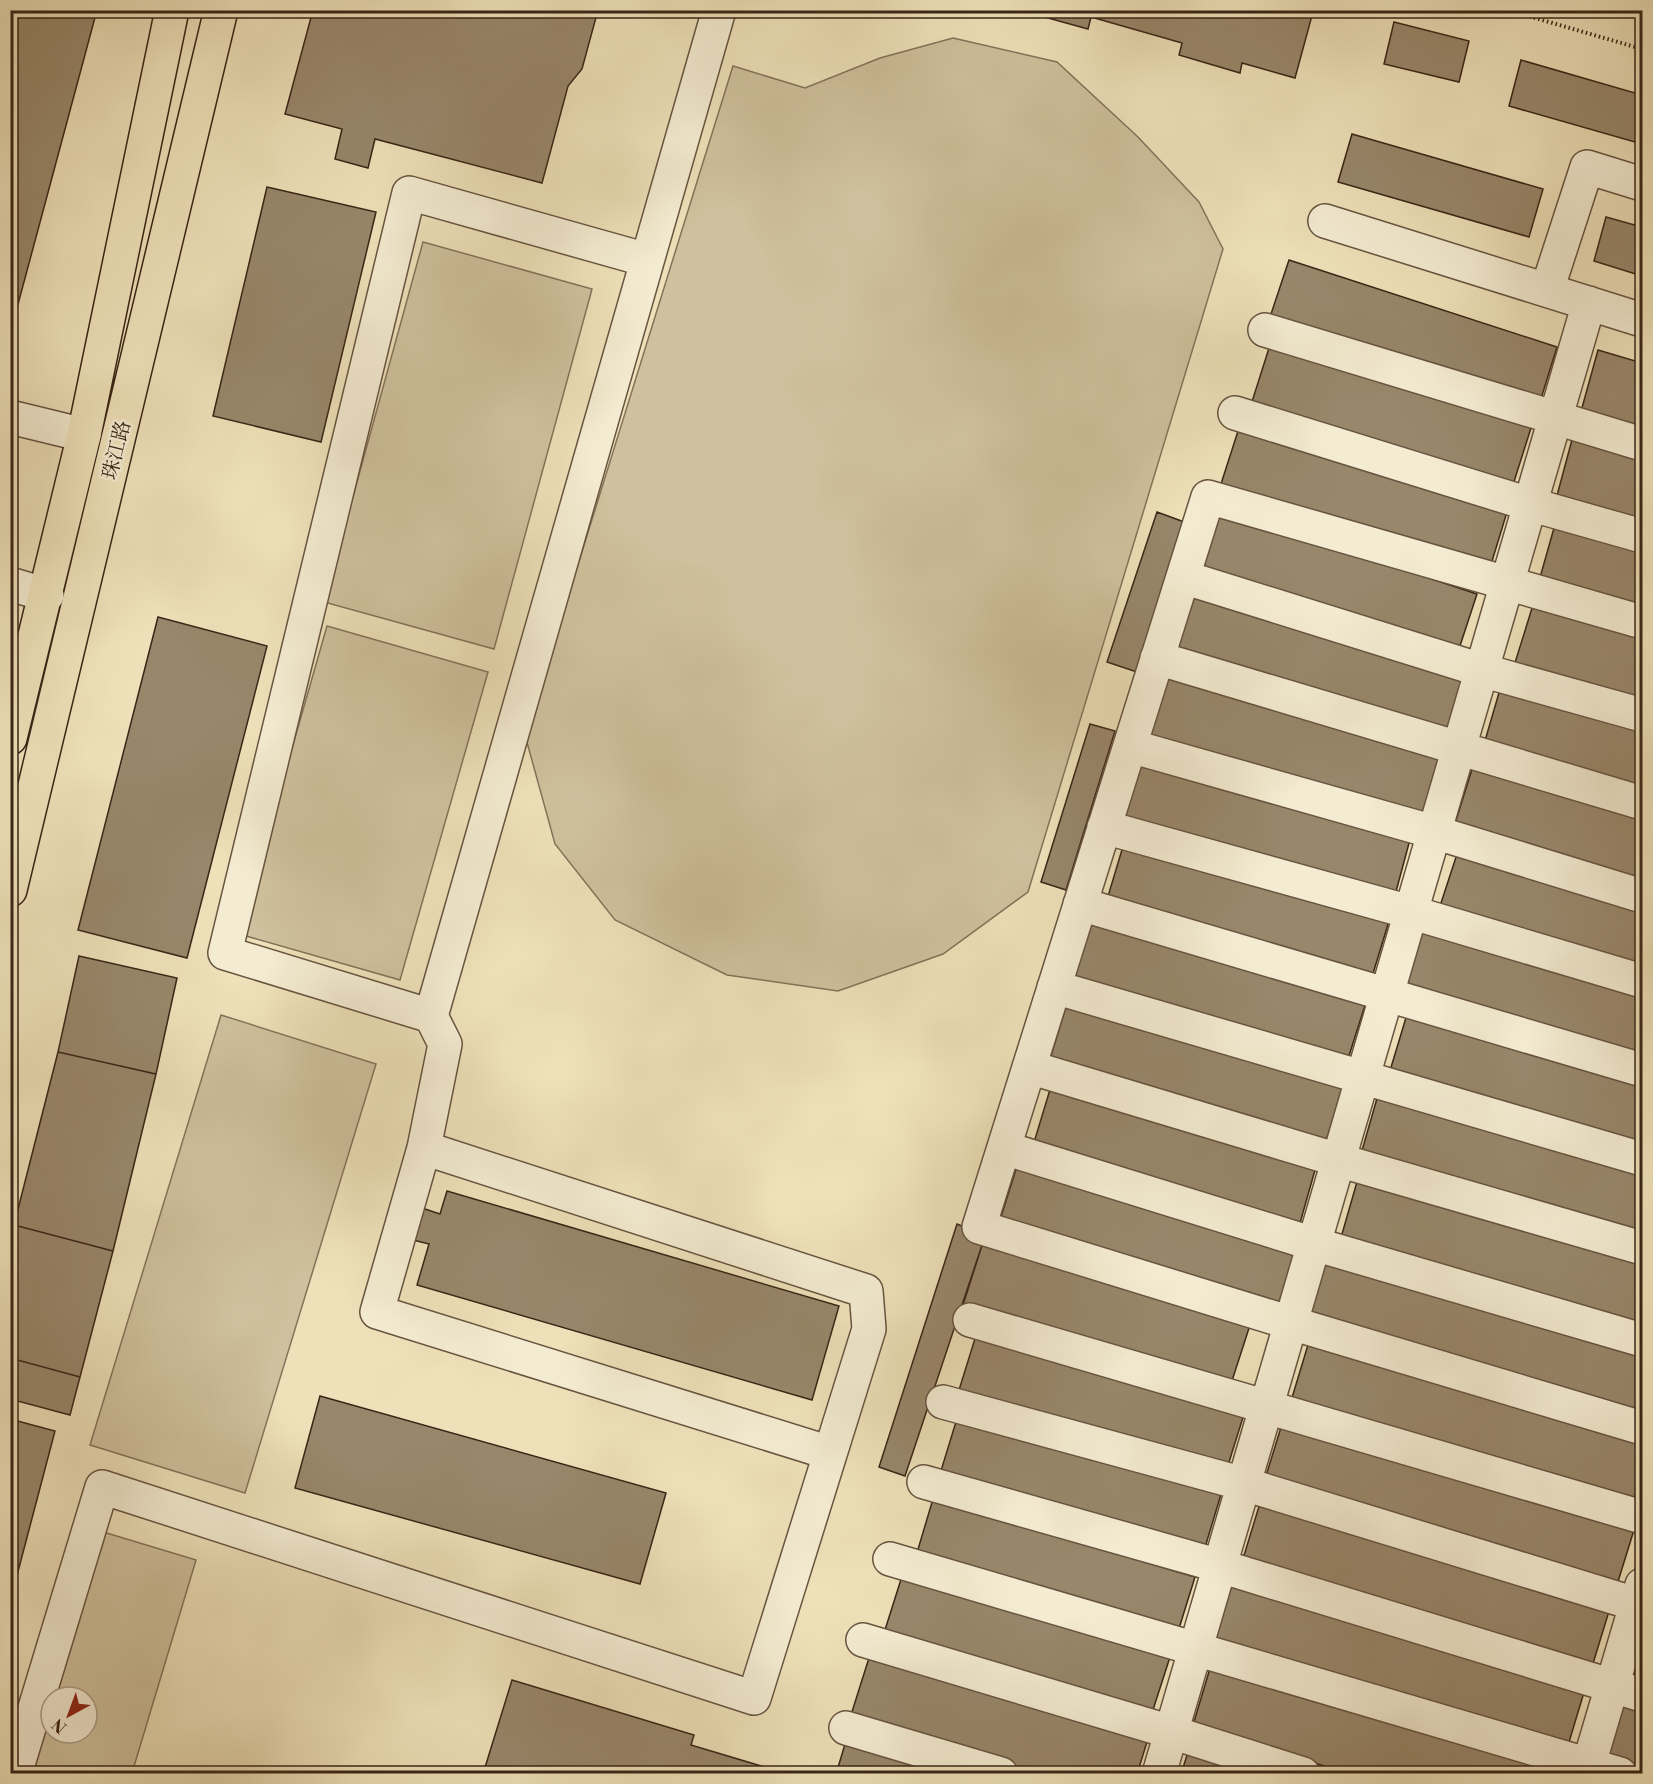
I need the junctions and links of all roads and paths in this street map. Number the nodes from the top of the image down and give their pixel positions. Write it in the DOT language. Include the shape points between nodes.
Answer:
graph roads {
  1 [pos="172,10"];
  2 [pos="221,10"];
  3 [pos="718,10"];
  4 [pos="1508,10"];
  5 [pos="1642,49"];
  6 [pos="1642,184"];
  7 [pos="1325,221"];
  8 [pos="647,260"];
  9 [pos="1547,290"];
  10 [pos="1589,303"];
  11 [pos="1642,320"];
  12 [pos="1265,330"];
  13 [pos="1235,413"];
  14 [pos="10,417"];
  15 [pos="1555,418"];
  16 [pos="84,435"];
  17 [pos="1642,444"];
  18 [pos="1529,504"];
  19 [pos="1642,536"];
  20 [pos="1183,577"];
  21 [pos="1507,583"];
  22 [pos="10,584"];
  23 [pos="47,594"];
  24 [pos="1642,622"];
  25 [pos="1157,658"];
  26 [pos="1481,670"];
  27 [pos="1642,715"];
  28 [pos="10,738"];
  29 [pos="1130,746"];
  30 [pos="1458,748"];
  31 [pos="1642,803"];
  32 [pos="1104,827"];
  33 [pos="1434,832"];
  34 [pos="10,890"];
  35 [pos="1642,896"];
  36 [pos="1080,904"];
  37 [pos="1410,912"];
  38 [pos="1642,981"];
  39 [pos="1054,987"];
  40 [pos="1387,993"];
  41 [pos="431,1016"];
  42 [pos="1029,1068"];
  43 [pos="1642,1070"];
  44 [pos="1362,1078"];
  45 [pos="424,1148"];
  46 [pos="1004,1148"];
  47 [pos="1642,1159"];
  48 [pos="1338,1160"];
  49 [pos="1314,1244"];
  50 [pos="1642,1248"];
  51 [pos="970,1320"];
  52 [pos="1291,1323"];
  53 [pos="1642,1340"];
  54 [pos="943,1402"];
  55 [pos="1266,1408"];
  56 [pos="1642,1428"];
  57 [pos="830,1454"];
  58 [pos="924,1482"];
  59 [pos="1244,1484"];
  60 [pos="1642,1517"];
  61 [pos="890,1559"];
  62 [pos="1220,1566"];
  63 [pos="1641,1598"];
  64 [pos="863,1640"];
  65 [pos="1196,1648"];
  66 [pos="1628,1690"];
  67 [pos="846,1728"];
  68 [pos="1171,1732"];
  69 [pos="1588,1769"];
  70 [pos="15,1773"];
  71 [pos="1001,1773"];
  72 [pos="1159,1773"];
  73 [pos="1303,1773"];
  74 [pos="1620,1773"];
  1 -- 16 [label="main road, 珠江路"];
  2 -- 34 [label="main road, 珠江路"];
  3 -- 8 [label="street"];
  4 -- 5 [label="path"];
  6 -- 9 [label="street" via="1587,167"];
  7 -- 9 [label="street"];
  8 -- 41 [label="street"];
  8 -- 41 [label="street" via="409,193 225,953"];
  9 -- 10 [label="street"];
  10 -- 11 [label="street"];
  10 -- 15 [label="street"];
  12 -- 15 [label="street"];
  13 -- 18 [label="street"];
  14 -- 16 [label="street"];
  15 -- 17 [label="street"];
  15 -- 18 [label="street"];
  16 -- 23 [label="main road, 珠江路"];
  18 -- 19 [label="street"];
  18 -- 21 [label="street"];
  20 -- 21 [label="street" via="1208,497"];
  20 -- 25 [label="street"];
  20 -- 26 [label="street"];
  21 -- 24 [label="street"];
  21 -- 26 [label="street"];
  22 -- 23 [label="street"];
  23 -- 28 [label="main road, 珠江路"];
  25 -- 29 [label="street"];
  25 -- 30 [label="street"];
  26 -- 27 [label="street"];
  26 -- 30 [label="street"];
  29 -- 32 [label="street"];
  29 -- 33 [label="street"];
  30 -- 31 [label="street"];
  30 -- 33 [label="street"];
  32 -- 36 [label="street"];
  32 -- 37 [label="street"];
  33 -- 35 [label="street"];
  33 -- 37 [label="street"];
  36 -- 39 [label="street"];
  36 -- 40 [label="street"];
  37 -- 38 [label="street"];
  37 -- 40 [label="street"];
  39 -- 42 [label="street"];
  39 -- 44 [label="street"];
  40 -- 43 [label="street"];
  40 -- 44 [label="street"];
  41 -- 45 [label="street" via="445,1044"];
  42 -- 46 [label="street"];
  42 -- 48 [label="street"];
  44 -- 47 [label="street"];
  44 -- 48 [label="street"];
  45 -- 57 [label="street" via="866,1291 869,1329"];
  45 -- 57 [label="street" via="377,1312"];
  46 -- 49 [label="street"];
  46 -- 52 [label="street" via="979,1227"];
  48 -- 49 [label="street"];
  48 -- 50 [label="street"];
  49 -- 52 [label="street"];
  49 -- 53 [label="street"];
  51 -- 55 [label="street"];
  52 -- 55 [label="street"];
  52 -- 56 [label="street"];
  54 -- 59 [label="street"];
  55 -- 59 [label="street"];
  55 -- 60 [label="street"];
  57 -- 70 [label="street" via="754,1698 102,1487"];
  58 -- 62 [label="street"];
  59 -- 62 [label="street"];
  59 -- 63 [label="street"];
  61 -- 65 [label="street"];
  62 -- 65 [label="street"];
  62 -- 66 [label="street"];
  63 -- 66 [label="street"];
  64 -- 68 [label="street"];
  65 -- 68 [label="street"];
  65 -- 69 [label="street"];
  66 -- 69 [label="street"];
  67 -- 71 [label="street"];
  68 -- 72 [label="street"];
  68 -- 73 [label="street"];
  69 -- 74 [label="street"];
}
